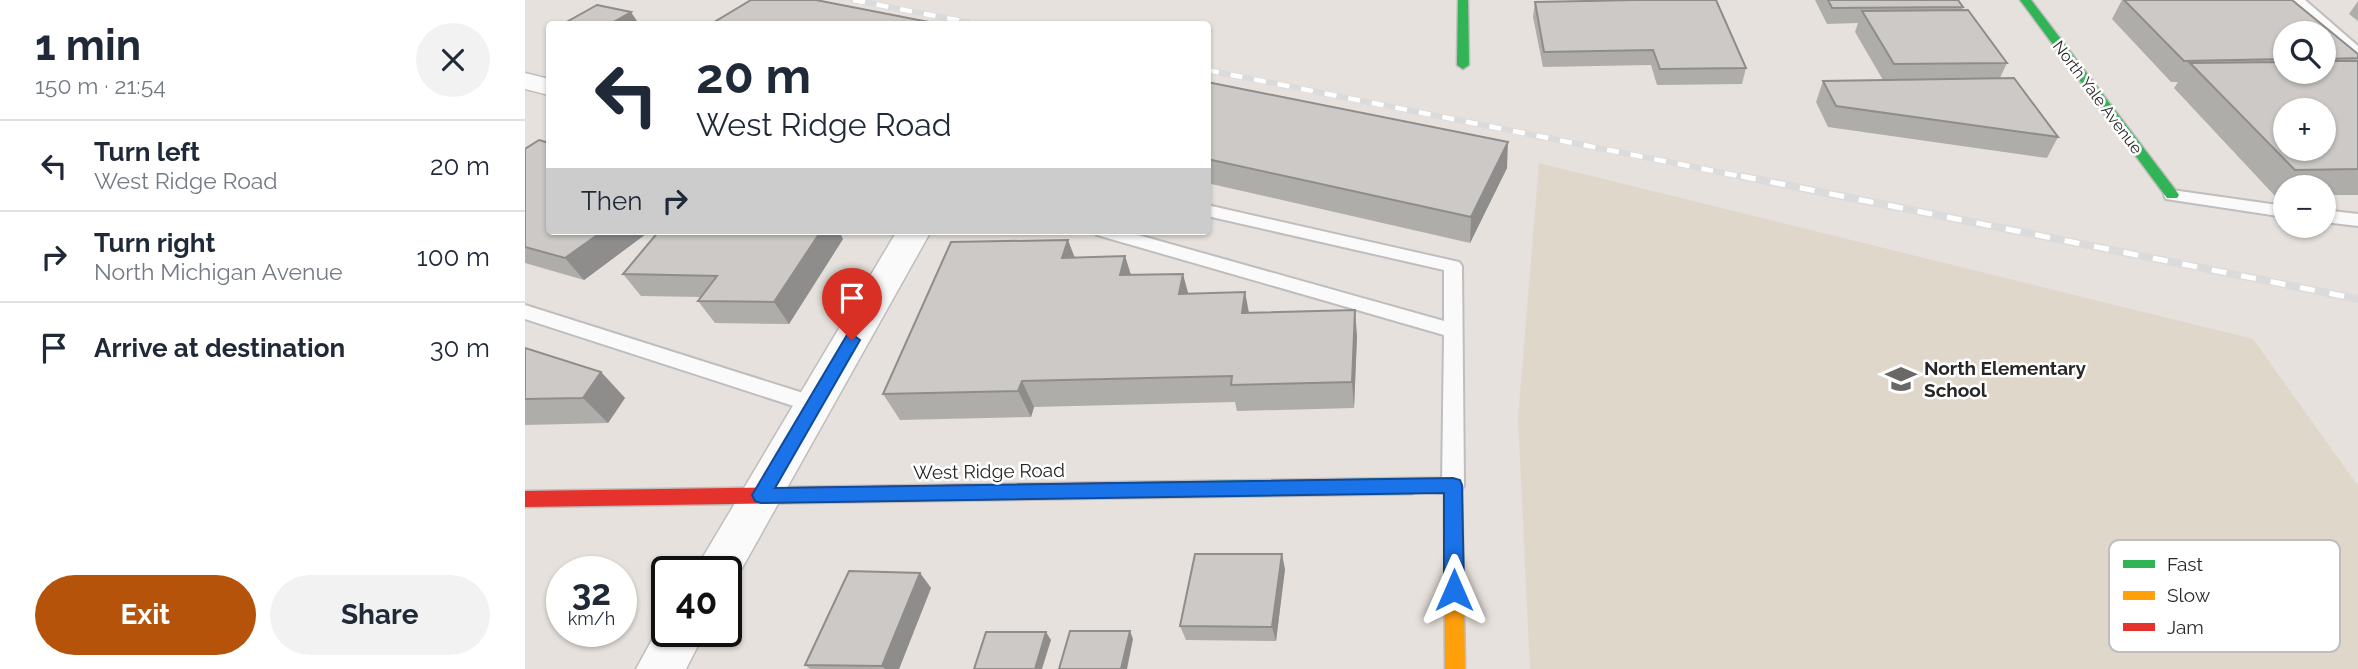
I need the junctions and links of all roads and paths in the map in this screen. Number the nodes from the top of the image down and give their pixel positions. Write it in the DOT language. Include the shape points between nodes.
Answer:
graph roads {
  1 [pos="1463,0"];
  2 [pos="2025,0"];
  3 [pos="2297,0"];
  4 [pos="2358,53"];
  5 [pos="1463,65"];
  6 [pos="2172,195"];
  7 [pos="2273,210"];
  8 [pos="1211,211"];
  9 [pos="2336,217"];
  10 [pos="2358,219"];
  11 [pos="912,235"];
  12 [pos="1117,235"];
  13 [pos="525,312"];
  14 [pos="1454,331"];
  15 [pos="815,405"];
  16 [pos="1453,485"];
  17 [pos="761,495"];
  18 [pos="525,499"];
  19 [pos="725,556"];
  20 [pos="673,647"];
  21 [pos="660,669"];
  22 [pos="1455,669"];
  1 -- 5 [label="street"];
  2 -- 6 [label="street, North Yale Avenue"];
  3 -- 4 [label="lane"];
  6 -- 7 [label="lane"];
  8 -- 14 [label="lane" via="1453,266"];
  9 -- 10 [label="lane"];
  11 -- 15 [label="street"];
  12 -- 14 [label="lane"];
  13 -- 15 [label="lane"];
  14 -- 16 [label="lane"];
  15 -- 17 [label="street"];
  16 -- 17 [label="street, West Ridge Road"];
  16 -- 22 [label="street"];
  17 -- 18 [label="street, West Ridge Road"];
  17 -- 19 [label="street"];
  20 -- 21 [label="street"];
}
